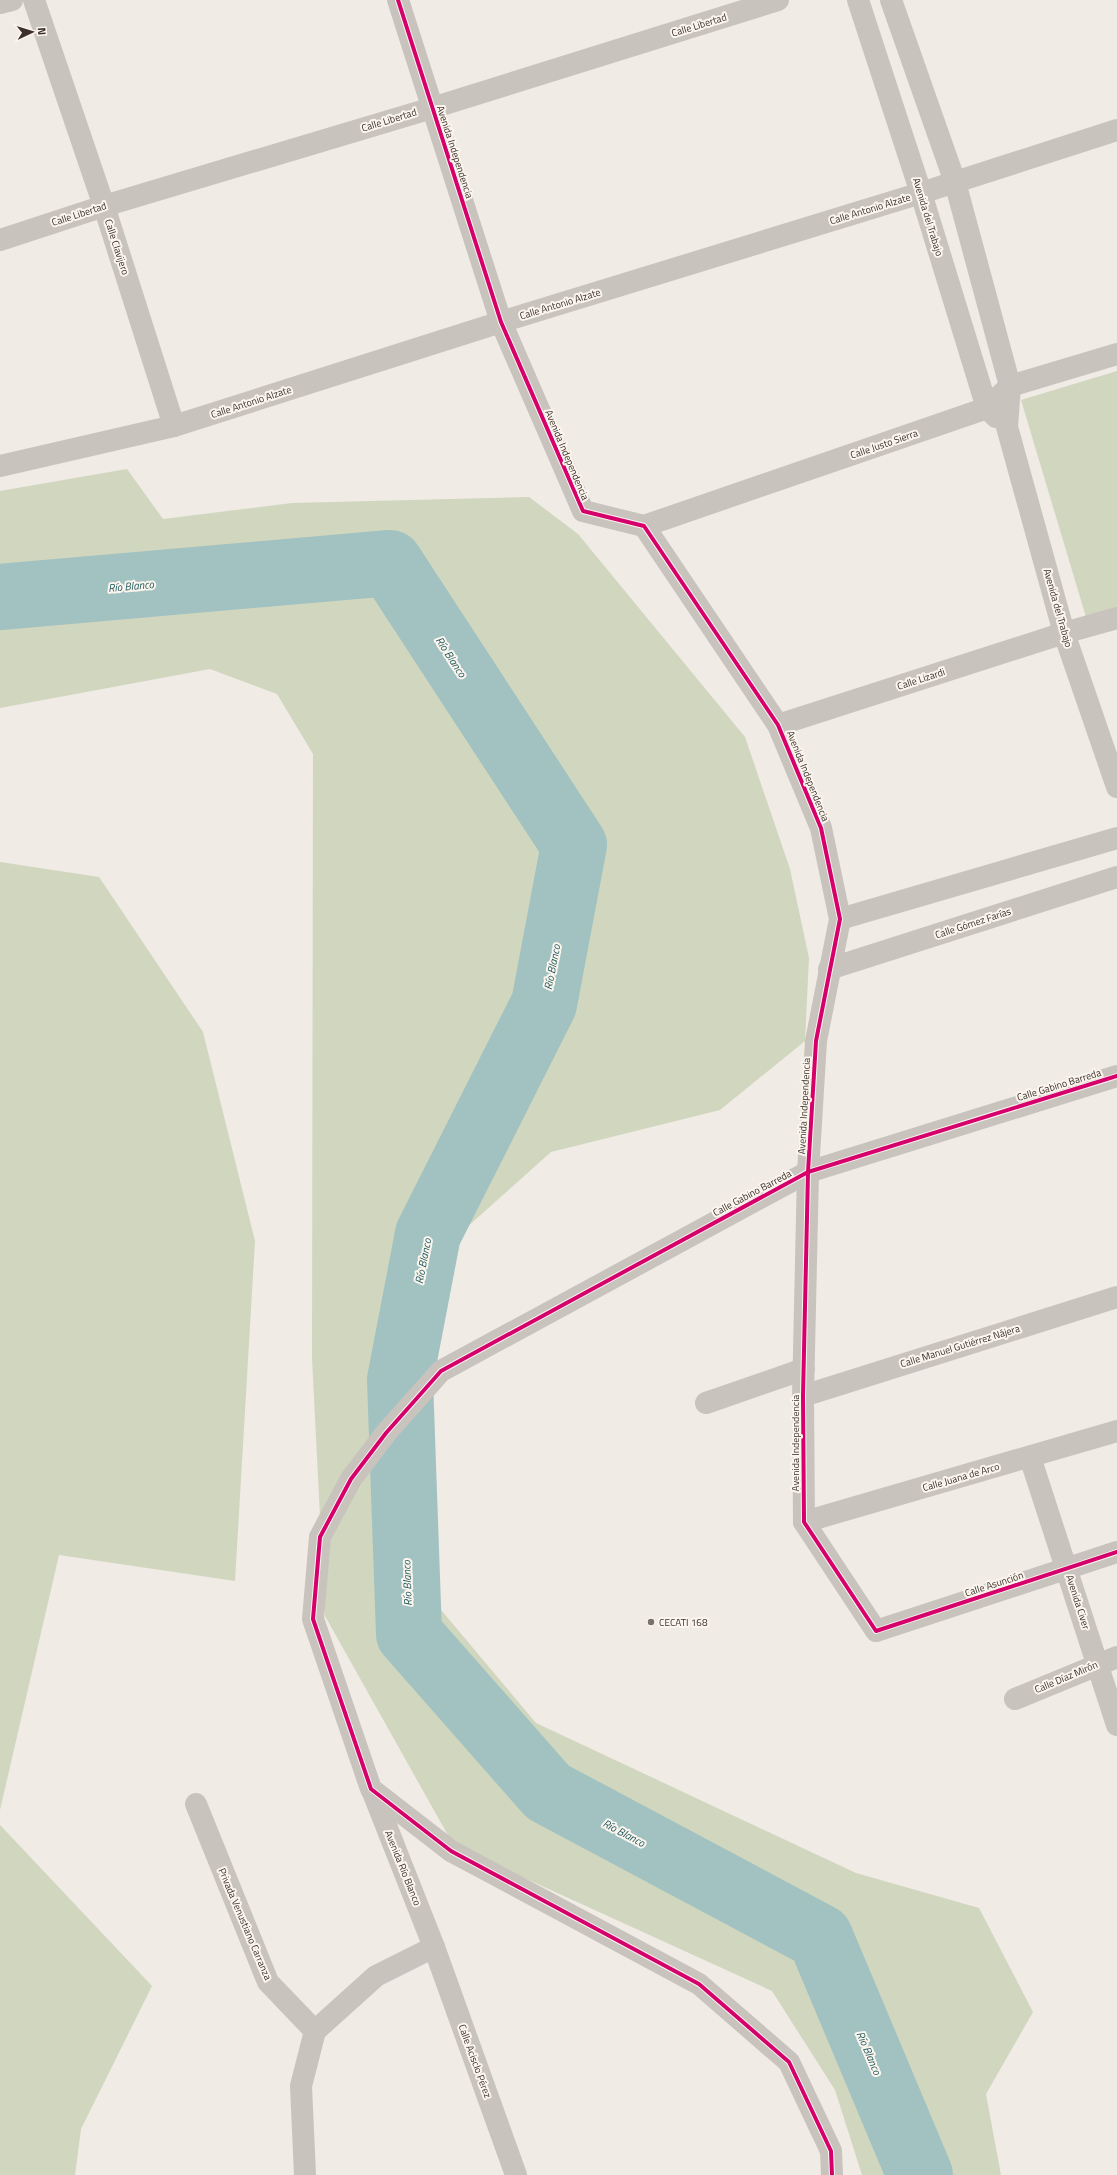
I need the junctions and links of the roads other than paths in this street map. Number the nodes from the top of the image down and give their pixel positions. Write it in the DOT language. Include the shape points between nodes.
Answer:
graph roads {
  1 [pos="12,0"];
  2 [pos="34,0"];
  3 [pos="398,0"];
  4 [pos="778,0"];
  5 [pos="858,0"];
  6 [pos="891,0"];
  7 [pos="0,3"];
  8 [pos="432,108"];
  9 [pos="1117,130"];
  10 [pos="955,182"];
  11 [pos="921,194"];
  12 [pos="104,206"];
  13 [pos="0,240"];
  14 [pos="501,322"];
  15 [pos="1117,354"];
  16 [pos="1010,386"];
  17 [pos="987,408"];
  18 [pos="174,426"];
  19 [pos="1007,427"];
  20 [pos="0,466"];
  21 [pos="644,526"];
  22 [pos="1117,618"];
  23 [pos="1064,633"];
  24 [pos="778,725"];
  25 [pos="1117,787"];
  26 [pos="1117,838"];
  27 [pos="1117,878"];
  28 [pos="840,919"];
  29 [pos="829,969"];
  30 [pos="1117,1076"];
  31 [pos="808,1172"];
  32 [pos="1117,1297"];
  33 [pos="804,1370"];
  34 [pos="803,1396"];
  35 [pos="706,1403"];
  36 [pos="1117,1431"];
  37 [pos="386,1433"];
  38 [pos="1030,1457"];
  39 [pos="804,1522"];
  40 [pos="1117,1552"];
  41 [pos="1067,1568"];
  42 [pos="1107,1660"];
  43 [pos="1015,1699"];
  44 [pos="1117,1725"];
  45 [pos="371,1789"];
  46 [pos="196,1804"];
  47 [pos="434,1947"];
  48 [pos="315,2031"];
  49 [pos="305,2175"];
  50 [pos="516,2175"];
  51 [pos="832,2175"];
  1 -- 7 [label="street"];
  2 -- 12 [label="street, Calle Clavijero"];
  3 -- 8 [label="street, Avenida Independencia"];
  4 -- 8 [label="street, Calle Libertad"];
  5 -- 11 [label="street, Avenida del Trabajo"];
  6 -- 10 [label="street, Avenida del Trabajo"];
  8 -- 12 [label="street, Calle Libertad"];
  8 -- 14 [label="street, Avenida Independencia"];
  9 -- 10 [label="street, Calle Antonio Alzate"];
  10 -- 11 [label="street, Calle Antonio Alzate"];
  10 -- 16 [label="street, Avenida del Trabajo"];
  11 -- 14 [label="street, Calle Antonio Alzate"];
  11 -- 17 [label="street, Avenida del Trabajo"];
  12 -- 13 [label="street, Calle Libertad"];
  12 -- 18 [label="street, Calle Clavijero"];
  14 -- 18 [label="street, Calle Antonio Alzate"];
  14 -- 21 [label="street, Avenida Independencia" via="583,511"];
  15 -- 16 [label="street, Calle Justo Sierra"];
  16 -- 17 [label="street, Calle Justo Sierra"];
  16 -- 19 [label="street, Avenida del Trabajo"];
  17 -- 19 [label="street, Avenida del Trabajo"];
  17 -- 21 [label="street, Calle Justo Sierra"];
  18 -- 20 [label="street, Calle Antonio Alzate"];
  19 -- 23 [label="street, Avenida del Trabajo"];
  21 -- 24 [label="street, Avenida Independencia"];
  22 -- 23 [label="street"];
  23 -- 24 [label="street, Calle Lizardi"];
  23 -- 25 [label="street, Avenida del Trabajo"];
  24 -- 28 [label="street, Avenida Independencia" via="821,828"];
  26 -- 28 [label="street"];
  27 -- 29 [label="street, Calle Gómez Farías"];
  28 -- 29 [label="street, Avenida Independencia"];
  29 -- 31 [label="street, Avenida Independencia" via="816,1041"];
  30 -- 31 [label="street, Calle Gabino Barreda"];
  31 -- 33 [label="street, Avenida Independencia"];
  31 -- 37 [label="street, Calle Gabino Barreda" via="441,1371"];
  32 -- 34 [label="street, Calle Manuel Gutiérrez Nájera"];
  33 -- 34 [label="street, Avenida Independencia"];
  33 -- 35 [label="street"];
  34 -- 39 [label="street, Avenida Independencia"];
  36 -- 38 [label="street, Calle Juana de Arco"];
  37 -- 45 [label="street, Avenida Río Blanco" via="351,1479 320,1537 313,1620"];
  38 -- 39 [label="street, Calle Juana de Arco"];
  38 -- 41 [label="street, Avenida Civer"];
  39 -- 41 [label="street, Calle Asunción" via="876,1631"];
  40 -- 41 [label="street, Calle Asunción"];
  41 -- 42 [label="street, Avenida Civer"];
  42 -- 43 [label="street, Calle Díaz Mirón"];
  42 -- 44 [label="street, Avenida Civer"];
  45 -- 47 [label="street, Avenida Río Blanco"];
  45 -- 51 [label="street" via="451,1851 699,1984 789,2062 831,2151"];
  46 -- 48 [label="street, Privada Venustiano Carranza" via="268,1982"];
  47 -- 48 [label="street" via="376,1976"];
  47 -- 50 [label="street, Calle Acisclo Pérez"];
  48 -- 49 [label="street" via="301,2086"];
}
